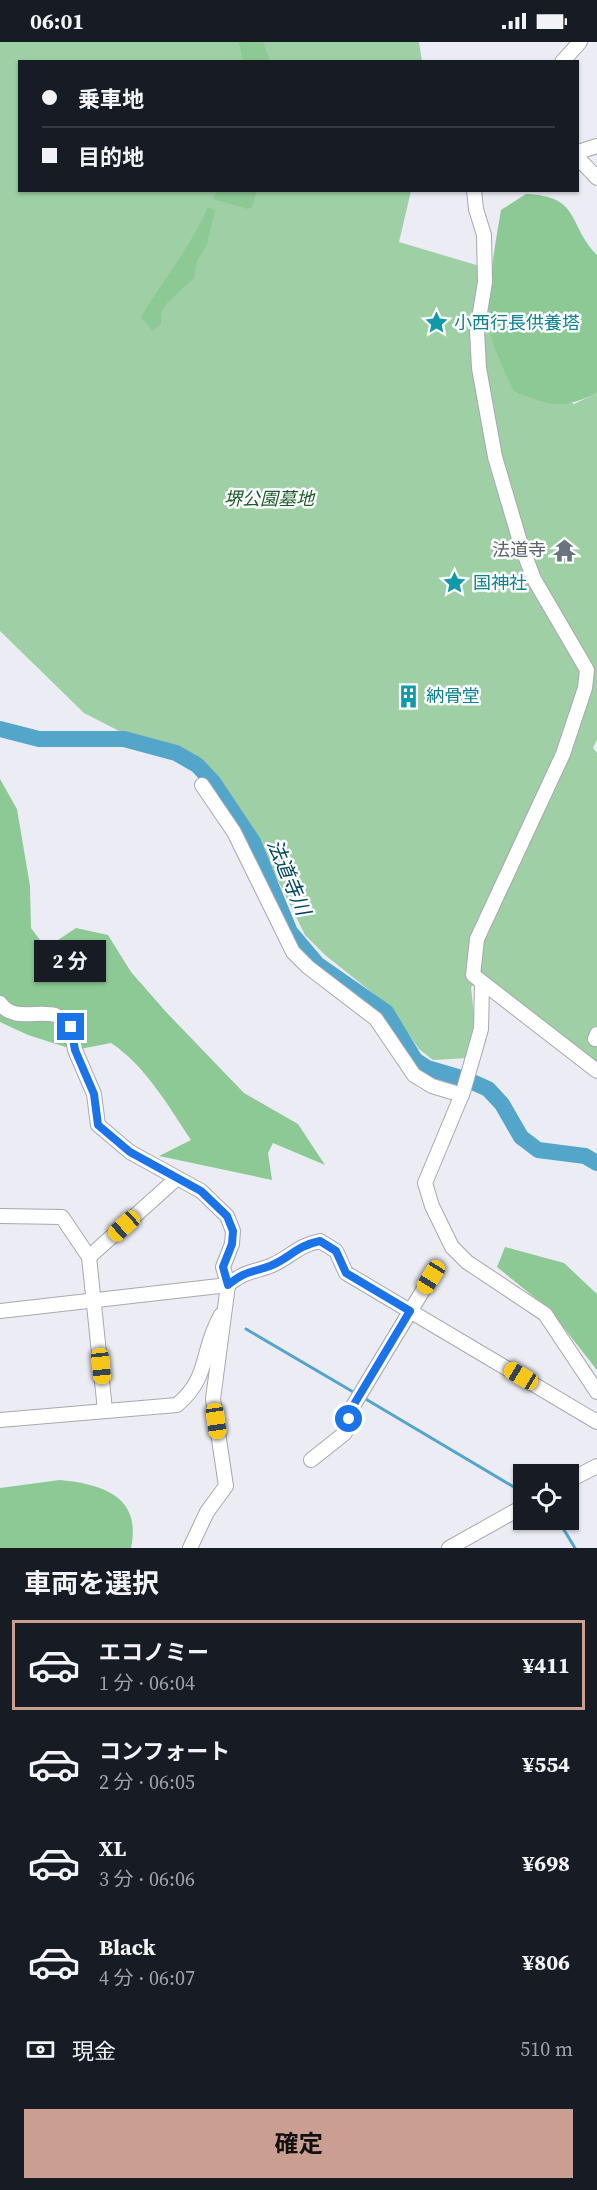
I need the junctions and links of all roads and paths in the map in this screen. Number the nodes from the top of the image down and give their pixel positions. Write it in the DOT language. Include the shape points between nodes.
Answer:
graph roads {
  1 [pos="580,42"];
  2 [pos="564,60"];
  3 [pos="597,146"];
  4 [pos="579,152"];
  5 [pos="579,159"];
  6 [pos="597,178"];
  7 [pos="474,192"];
  8 [pos="597,692"];
  9 [pos="581,702"];
  10 [pos="202,785"];
  11 [pos="482,984"];
  12 [pos="0,1003"];
  13 [pos="597,1071"];
  14 [pos="462,1094"];
  15 [pos="176,1179"];
  16 [pos="0,1216"];
  17 [pos="89,1257"];
  18 [pos="431,1277"];
  19 [pos="228,1285"];
  20 [pos="94,1300"];
  21 [pos="225,1308"];
  22 [pos="0,1311"];
  23 [pos="410,1311"];
  24 [pos="597,1392"];
  25 [pos="105,1410"];
  26 [pos="0,1420"];
  27 [pos="597,1422"];
  28 [pos="311,1460"];
  29 [pos="597,1466"];
  30 [pos="579,1475"];
  31 [pos="513,1512"];
  32 [pos="190,1548"];
  33 [pos="449,1548"];
  1 -- 2 [label="street"];
  3 -- 4 [label="street"];
  5 -- 6 [label="street"];
  7 -- 9 [label="street" via="484,235 485,282 477,331 479,368 495,457 534,579 583,660 587,679"];
  8 -- 9 [label="street"];
  9 -- 11 [label="street" via="563,754 477,939 473,975"];
  10 -- 14 [label="street" via="234,832 293,952 376,1019 414,1075 432,1086"];
  11 -- 13 [label="street"];
  11 -- 14 [label="street" via="481,1029"];
  12 -- 15 [label="street" via="4,1010 27,1016 56,1015 71,1027 75,1050 94,1094 98,1125 130,1152"];
  14 -- 24 [label="street" via="425,1183 432,1206 452,1247 467,1262 544,1314"];
  15 -- 17 [label="street"];
  15 -- 19 [label="street" via="201,1191 227,1216 233,1231 223,1267"];
  16 -- 17 [label="street" via="62,1217"];
  17 -- 20 [label="street"];
  18 -- 23 [label="street"];
  19 -- 20 [label="street"];
  19 -- 21 [label="street"];
  19 -- 23 [label="street" via="243,1272 272,1265 303,1244 320,1241 336,1251 346,1273"];
  20 -- 22 [label="street"];
  20 -- 25 [label="street"];
  21 -- 25 [label="street" via="210,1333 201,1378 177,1405"];
  21 -- 32 [label="street" via="213,1399 226,1486 207,1512"];
  23 -- 27 [label="street"];
  23 -- 28 [label="street" via="353,1406 345,1433"];
  25 -- 26 [label="street"];
  29 -- 30 [label="street"];
  31 -- 33 [label="street"];
}
